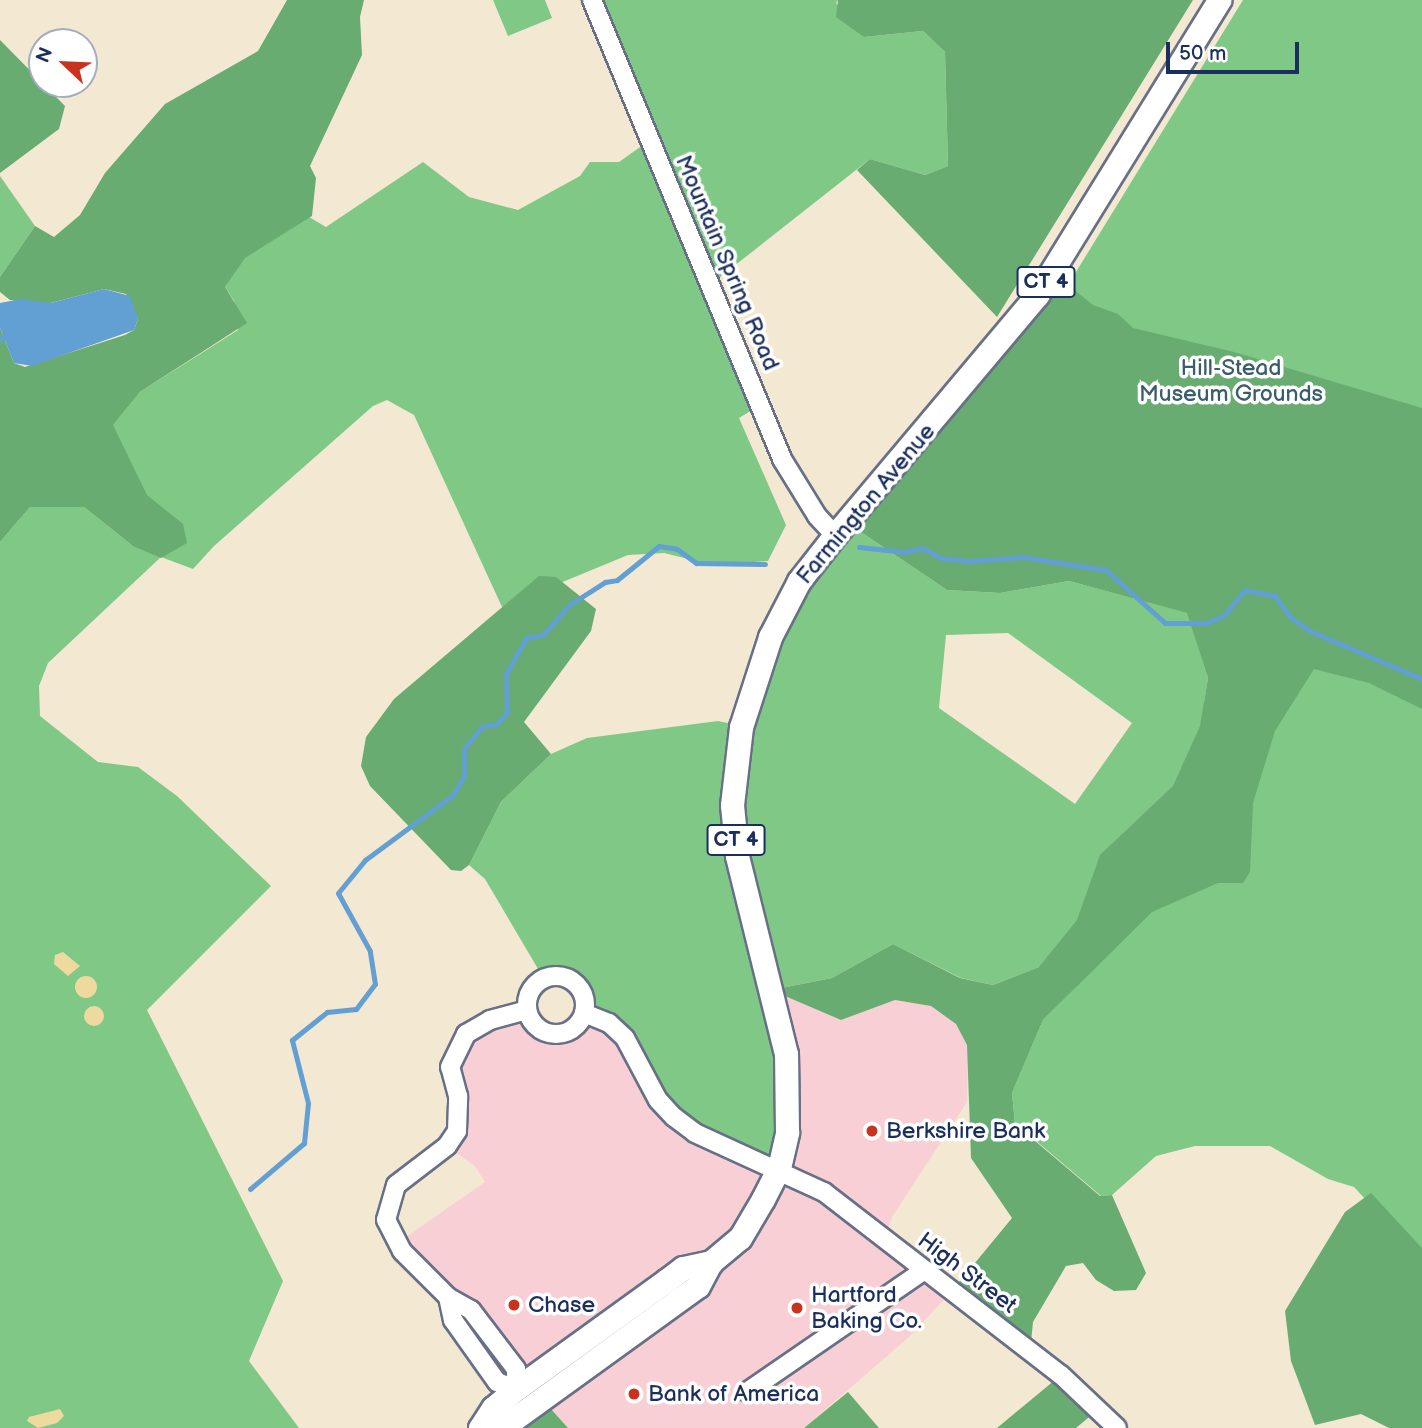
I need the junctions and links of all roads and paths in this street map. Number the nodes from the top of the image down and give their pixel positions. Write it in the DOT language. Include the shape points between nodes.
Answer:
graph roads {
  1 [pos="592,0"];
  2 [pos="1219,0"];
  3 [pos="835,535"];
  4 [pos="527,1010"];
  5 [pos="584,1013"];
  6 [pos="779,1168"];
  7 [pos="711,1262"];
  8 [pos="923,1271"];
  9 [pos="516,1389"];
  10 [pos="747,1392"];
  11 [pos="480,1428"];
  12 [pos="1117,1428"];
  1 -- 3 [label="street, Mountain Spring Road" via="782,459 817,516"];
  2 -- 3 [label="main road, Farmington Avenue / CT 4" via="1037,295"];
  3 -- 6 [label="main road, Farmington Avenue / CT 4" via="799,581 770,637 754,680 733,769 737,856 786,1054 787,1132"];
  4 -- 5 [label="street" via="536,1027 555,1035 573,1029"];
  4 -- 5 [label="street" via="536,984 554,976 578,986"];
  4 -- 9 [label="street" via="490,1020 466,1034 450,1067 458,1096 457,1131 447,1146 396,1185 387,1208 393,1239 448,1297 471,1310 516,1369"];
  5 -- 6 [label="street, High Street" via="608,1023 625,1038 658,1100 674,1118 695,1133"];
  6 -- 7 [label="main road, Farmington Avenue / CT 4" via="740,1238"];
  6 -- 8 [label="street, High Street" via="824,1192"];
  7 -- 9 [label="main road, Farmington Avenue / CT 4" via="683,1268"];
  7 -- 11 [label="main road, Farmington Avenue / CT 4" via="698,1286 553,1391 514,1419"];
  8 -- 10 [label="street"];
  8 -- 12 [label="street, High Street" via="1061,1376"];
  9 -- 11 [label="main road, Farmington Avenue / CT 4" via="493,1408"];
}
